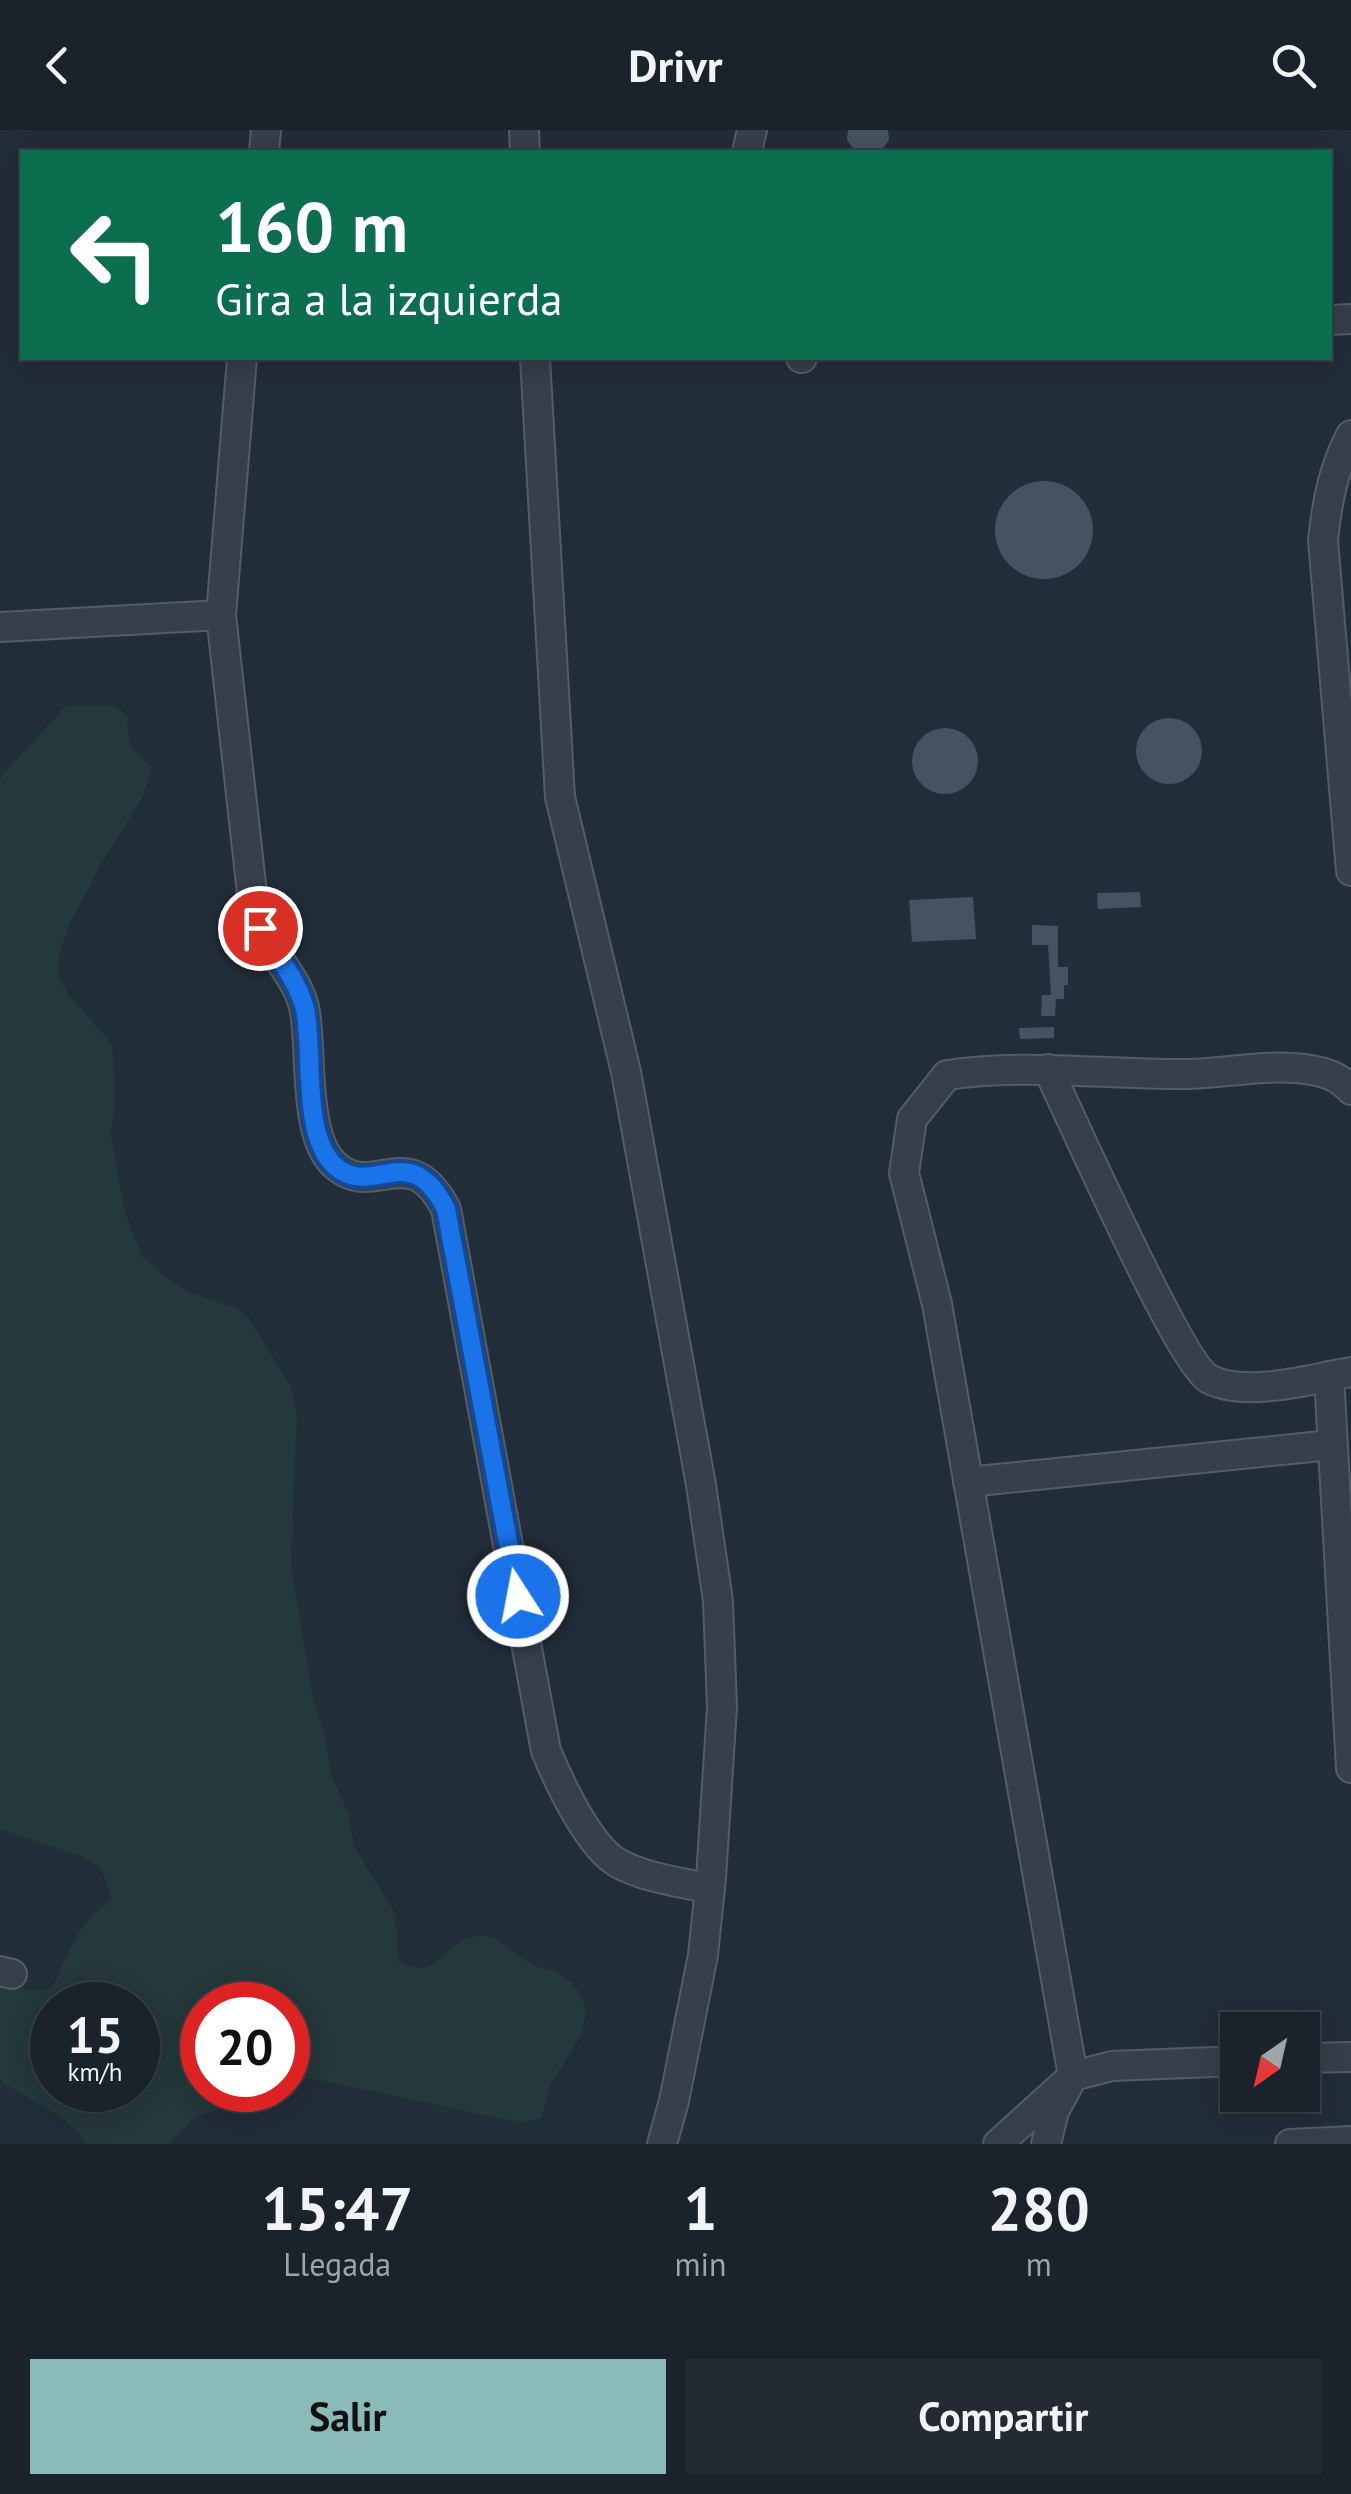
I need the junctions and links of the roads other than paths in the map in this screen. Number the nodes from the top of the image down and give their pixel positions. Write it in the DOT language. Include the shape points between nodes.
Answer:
graph roads {
  1 [pos="242,360"];
  2 [pos="535,360"];
  3 [pos="1351,435"];
  4 [pos="221,615"];
  5 [pos="0,627"];
  6 [pos="1351,871"];
  7 [pos="1048,1069"];
  8 [pos="1347,1077"];
  9 [pos="1340,1374"];
  10 [pos="1331,1446"];
  11 [pos="968,1482"];
  12 [pos="1351,1768"];
  13 [pos="710,1889"];
  14 [pos="1351,2056"];
  15 [pos="1320,2057"];
  16 [pos="1220,2062"];
  17 [pos="1073,2076"];
  18 [pos="1351,2141"];
  19 [pos="662,2144"];
  20 [pos="998,2144"];
  21 [pos="1046,2144"];
  22 [pos="1290,2144"];
  1 -- 4 [label="street"];
  2 -- 13 [label="street" via="560,797 621,1044 712,1547 722,1707"];
  3 -- 6 [label="street" via="1328,498 1323,540"];
  4 -- 5 [label="street"];
  4 -- 13 [label="street" via="252,902 304,1008 322,1145 335,1166 354,1176 423,1176 446,1209 546,1751 600,1849 637,1871"];
  7 -- 8 [label="street" via="1187,1074 1268,1068"];
  7 -- 9 [label="street" via="1176,1335 1206,1378 1242,1388"];
  7 -- 11 [label="street" via="996,1067 947,1075 912,1119 904,1173 937,1304"];
  9 -- 10 [label="street"];
  10 -- 11 [label="street"];
  10 -- 12 [label="street"];
  11 -- 17 [label="street"];
  13 -- 19 [label="street" via="703,1954"];
  14 -- 15 [label="street"];
  16 -- 17 [label="street" via="1112,2066"];
  17 -- 20 [label="street"];
  17 -- 21 [label="street" via="1054,2110"];
  18 -- 22 [label="street"];
}
